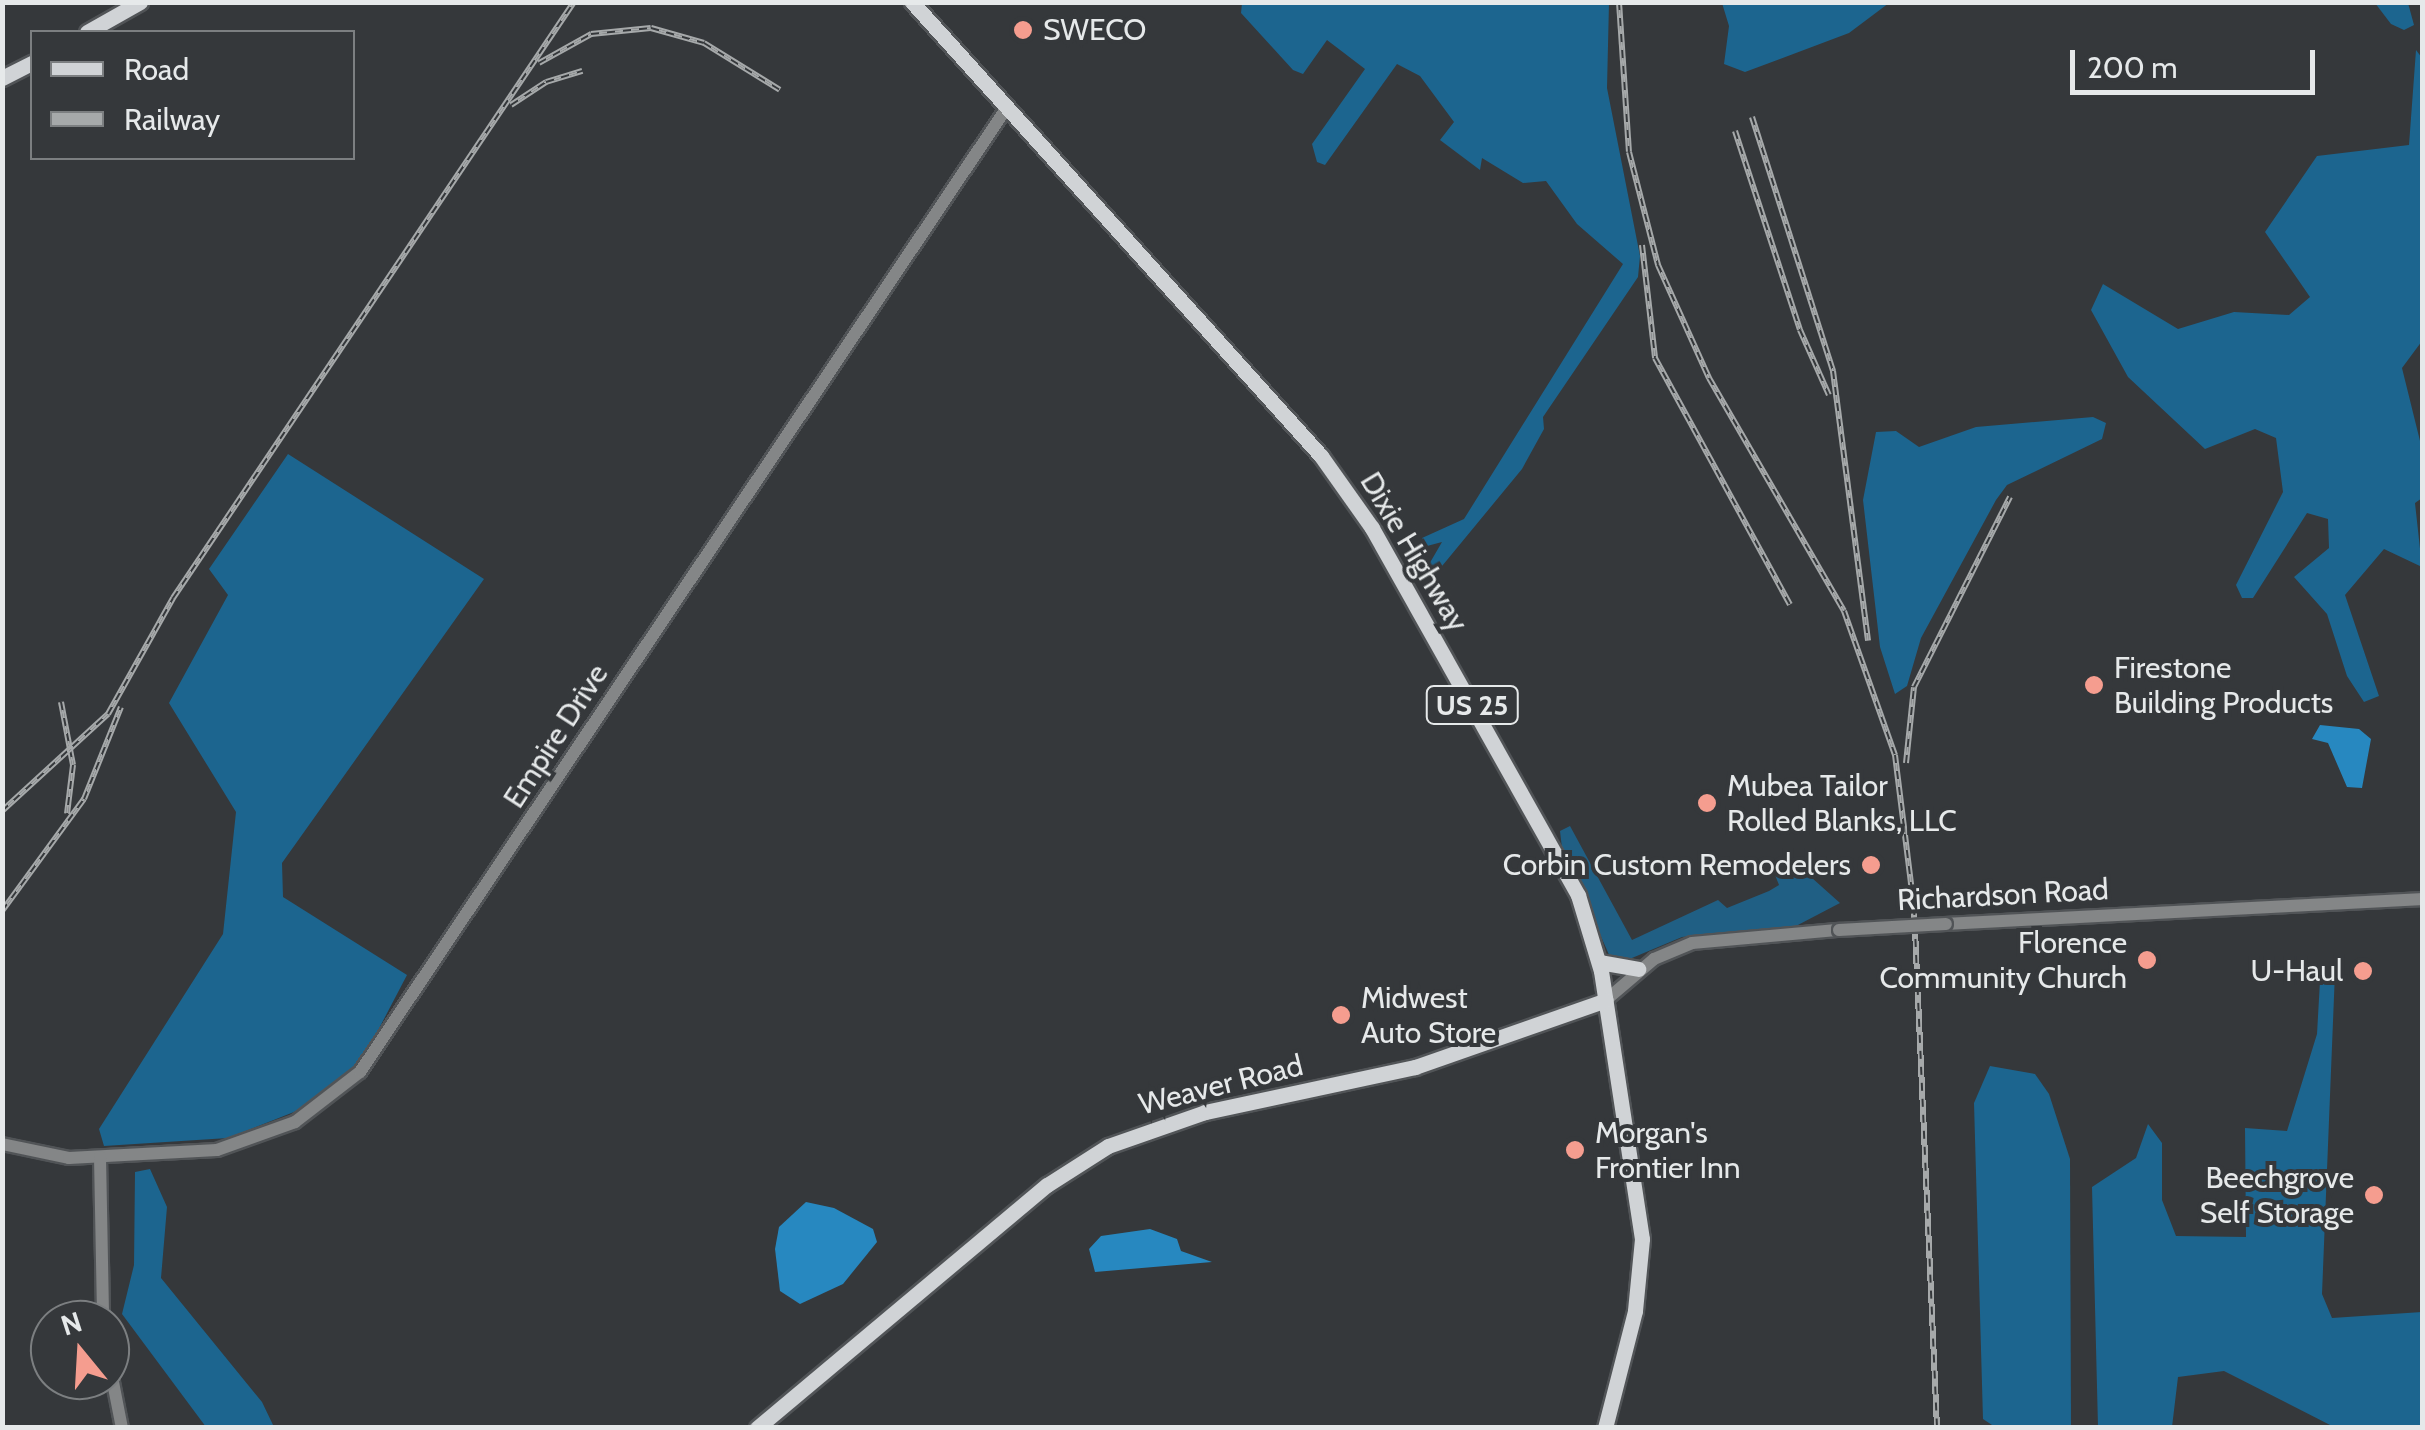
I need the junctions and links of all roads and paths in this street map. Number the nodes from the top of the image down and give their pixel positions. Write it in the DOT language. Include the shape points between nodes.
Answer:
graph roads {
  1 [pos="140,2"];
  2 [pos="912,2"];
  3 [pos="91,30"];
  4 [pos="30,64"];
  5 [pos="2,78"];
  6 [pos="1006,109"];
  7 [pos="2422,899"];
  8 [pos="1598,962"];
  9 [pos="1638,969"];
  10 [pos="1606,1000"];
  11 [pos="1570,1014"];
  12 [pos="1610,1029"];
  13 [pos="2,1144"];
  14 [pos="100,1156"];
  15 [pos="103,1300"];
  16 [pos="117,1400"];
  17 [pos="122,1428"];
  18 [pos="757,1428"];
  19 [pos="1605,1428"];
  1 -- 3 [label="main road"];
  2 -- 6 [label="main road, Dixie Highway / US 25"];
  4 -- 5 [label="main road"];
  6 -- 8 [label="main road, Dixie Highway / US 25" via="1230,350 1344,487 1578,896"];
  6 -- 14 [label="street, Empire Drive" via="370,1061 321,1106 262,1137 217,1150"];
  7 -- 9 [label="street, Richardson Road, bridge" via="1704,941"];
  8 -- 9 [label="main road"];
  8 -- 10 [label="main road, Dixie Highway / US 25"];
  9 -- 10 [label="street, Richardson Road"];
  10 -- 11 [label="main road, Weaver Road"];
  10 -- 12 [label="main road, Dixie Highway / US 25"];
  11 -- 12 [label="main road"];
  11 -- 18 [label="main road, Weaver Road" via="1415,1067 1205,1112 1108,1146 1046,1185"];
  12 -- 19 [label="main road, Dixie Highway / US 25" via="1642,1256"];
  13 -- 14 [label="street, Empire Drive" via="50,1157"];
  14 -- 15 [label="street"];
  16 -- 17 [label="street"];
}
